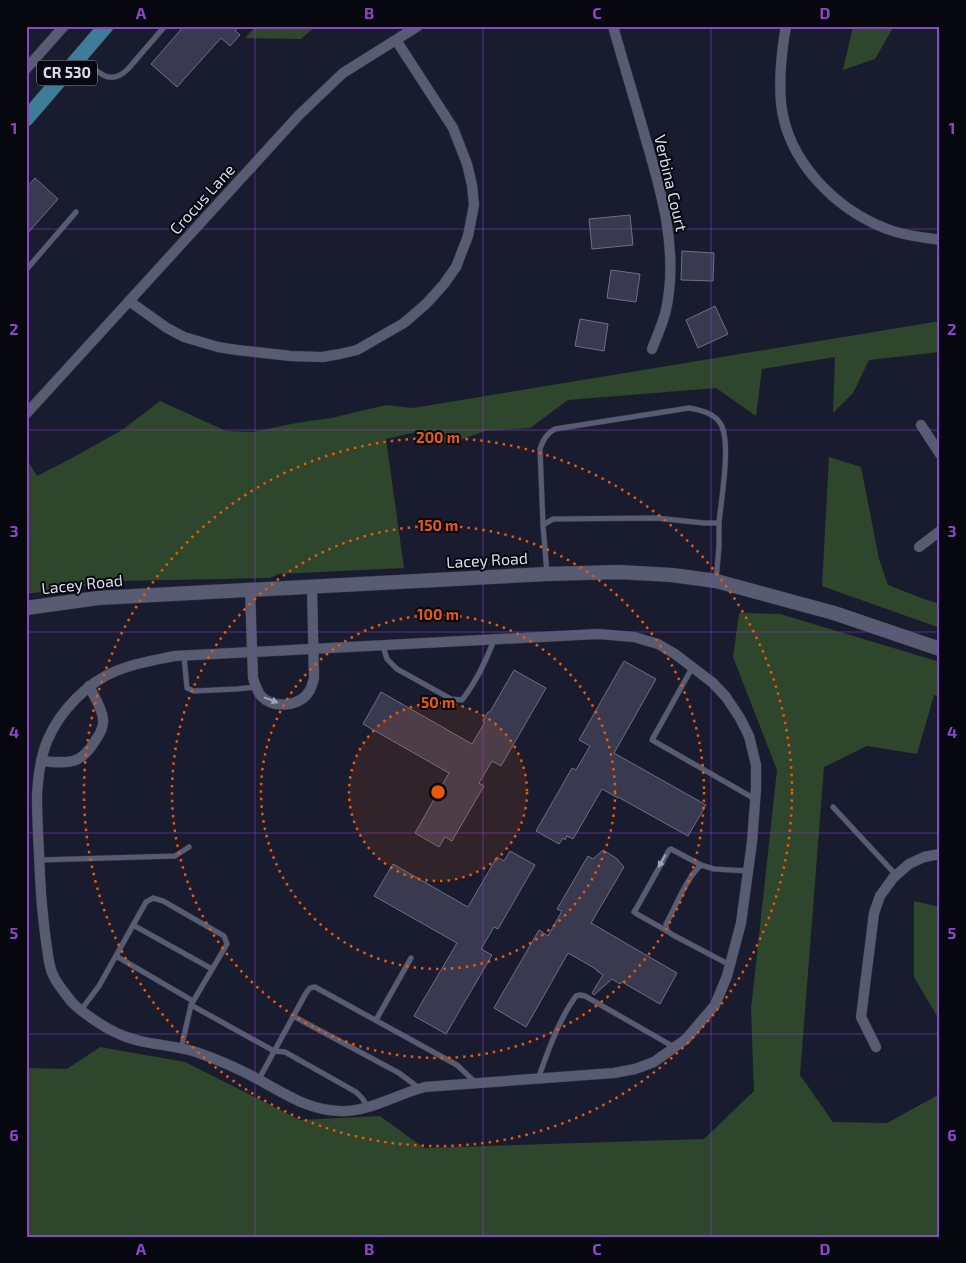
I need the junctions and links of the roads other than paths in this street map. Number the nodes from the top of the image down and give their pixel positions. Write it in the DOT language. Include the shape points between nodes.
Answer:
graph roads {
  1 [pos="64,26"];
  2 [pos="106,26"];
  3 [pos="165,26"];
  4 [pos="418,26"];
  5 [pos="612,26"];
  6 [pos="786,26"];
  7 [pos="396,40"];
  8 [pos="81,56"];
  9 [pos="26,68"];
  10 [pos="26,118"];
  11 [pos="76,212"];
  12 [pos="940,240"];
  13 [pos="26,270"];
  14 [pos="129,301"];
  15 [pos="652,349"];
  16 [pos="26,414"];
  17 [pos="921,425"];
  18 [pos="940,454"];
  19 [pos="718,523"];
  20 [pos="543,525"];
  21 [pos="940,531"];
  22 [pos="920,548"];
  23 [pos="547,574"];
  24 [pos="716,581"];
  25 [pos="312,587"];
  26 [pos="250,590"];
  27 [pos="26,608"];
  28 [pos="494,639"];
  29 [pos="383,645"];
  30 [pos="313,649"];
  31 [pos="940,649"];
  32 [pos="252,652"];
  33 [pos="184,656"];
  34 [pos="693,667"];
  35 [pos="90,686"];
  36 [pos="256,687"];
  37 [pos="41,761"];
  38 [pos="755,799"];
  39 [pos="833,808"];
  40 [pos="189,847"];
  41 [pos="940,854"];
  42 [pos="40,860"];
  43 [pos="700,865"];
  44 [pos="748,871"];
  45 [pos="896,875"];
  46 [pos="133,925"];
  47 [pos="667,931"];
  48 [pos="116,956"];
  49 [pos="411,958"];
  50 [pos="730,965"];
  51 [pos="212,969"];
  52 [pos="192,1003"];
  53 [pos="80,1010"];
  54 [pos="293,1016"];
  55 [pos="376,1020"];
  56 [pos="674,1047"];
  57 [pos="876,1047"];
  58 [pos="181,1049"];
  59 [pos="274,1051"];
  60 [pos="538,1079"];
  61 [pos="259,1080"];
  62 [pos="476,1083"];
  63 [pos="419,1088"];
  64 [pos="368,1106"];
  1 -- 9 [label="street"];
  2 -- 8 [label="main road, CR 530"];
  3 -- 8 [label="lane" via="128,69 117,77 104,76"];
  4 -- 7 [label="street, Crocus Lane"];
  5 -- 15 [label="street, Verbina Court" via="658,179 671,251 666,311"];
  6 -- 12 [label="street" via="781,103 795,149 810,172 836,200 855,213 887,229"];
  7 -- 14 [label="street, Crocus Lane" via="343,73 299,115"];
  7 -- 14 [label="street" via="453,128 472,185 474,205 468,236 456,268 427,303 404,323 357,350 322,357 209,345 167,328"];
  8 -- 10 [label="main road, CR 530"];
  11 -- 13 [label="lane"];
  14 -- 16 [label="street, Crocus Lane"];
  17 -- 18 [label="street"];
  19 -- 20 [label="lane" via="606,518 553,519"];
  19 -- 20 [label="lane" via="727,450 724,432 715,417 690,408 549,432 540,448"];
  19 -- 24 [label="lane"];
  20 -- 23 [label="lane"];
  21 -- 22 [label="street"];
  23 -- 24 [label="main road, Lacey Road" via="618,572"];
  23 -- 25 [label="main road, Lacey Road"];
  24 -- 31 [label="main road, Lacey Road" via="834,613"];
  25 -- 26 [label="main road, Lacey Road"];
  25 -- 30 [label="street"];
  26 -- 27 [label="main road, Lacey Road" via="98,598"];
  26 -- 32 [label="street"];
  28 -- 29 [label="street"];
  28 -- 29 [label="lane" via="488,656 462,700 451,699 397,669 387,659"];
  28 -- 34 [label="street" via="598,634 634,636 658,644"];
  29 -- 30 [label="street"];
  30 -- 32 [label="street"];
  36 -- 30 [label="street, one-way" via="269,702 283,704 302,699 311,689 314,678"];
  32 -- 33 [label="street"];
  32 -- 36 [label="street"];
  33 -- 35 [label="street" via="138,663 114,671"];
  33 -- 36 [label="lane" via="187,688 190,690"];
  34 -- 38 [label="street" via="726,697 749,736 756,765"];
  34 -- 38 [label="lane" via="652,740"];
  35 -- 37 [label="street" via="59,719"];
  35 -- 37 [label="street" via="104,721 88,753 67,763"];
  37 -- 42 [label="street" via="37,793"];
  38 -- 44 [label="street"];
  39 -- 45 [label="lane"];
  40 -- 42 [label="lane" via="175,856"];
  41 -- 45 [label="street" via="909,864"];
  42 -- 53 [label="street" via="48,960 54,977"];
  43 -- 44 [label="lane"];
  43 -- 47 [label="lane" via="666,924"];
  43 -- 47 [label="lane, one-way" via="669,850 634,912"];
  44 -- 50 [label="street" via="741,923"];
  45 -- 57 [label="street" via="880,896 874,913 861,1017"];
  46 -- 48 [label="lane"];
  46 -- 51 [label="lane"];
  46 -- 51 [label="lane" via="146,902 153,898 163,902 224,936 227,944"];
  47 -- 50 [label="lane"];
  48 -- 52 [label="lane"];
  48 -- 53 [label="lane"];
  49 -- 55 [label="lane"];
  50 -- 56 [label="street" via="715,1005 686,1039"];
  51 -- 52 [label="lane"];
  52 -- 58 [label="lane"];
  52 -- 59 [label="lane"];
  53 -- 58 [label="street" via="127,1037"];
  54 -- 55 [label="lane" via="306,993 315,987"];
  54 -- 59 [label="lane"];
  54 -- 63 [label="lane" via="400,1073"];
  55 -- 62 [label="lane" via="457,1065"];
  56 -- 60 [label="street" via="654,1062 614,1074"];
  56 -- 60 [label="lane" via="580,995 567,1008"];
  58 -- 61 [label="street" via="196,1052"];
  59 -- 61 [label="lane"];
  59 -- 64 [label="lane" via="285,1052 356,1092"];
  60 -- 62 [label="street"];
  61 -- 64 [label="street" via="295,1100 324,1110 341,1112"];
  62 -- 63 [label="street"];
  63 -- 64 [label="street"];
}
